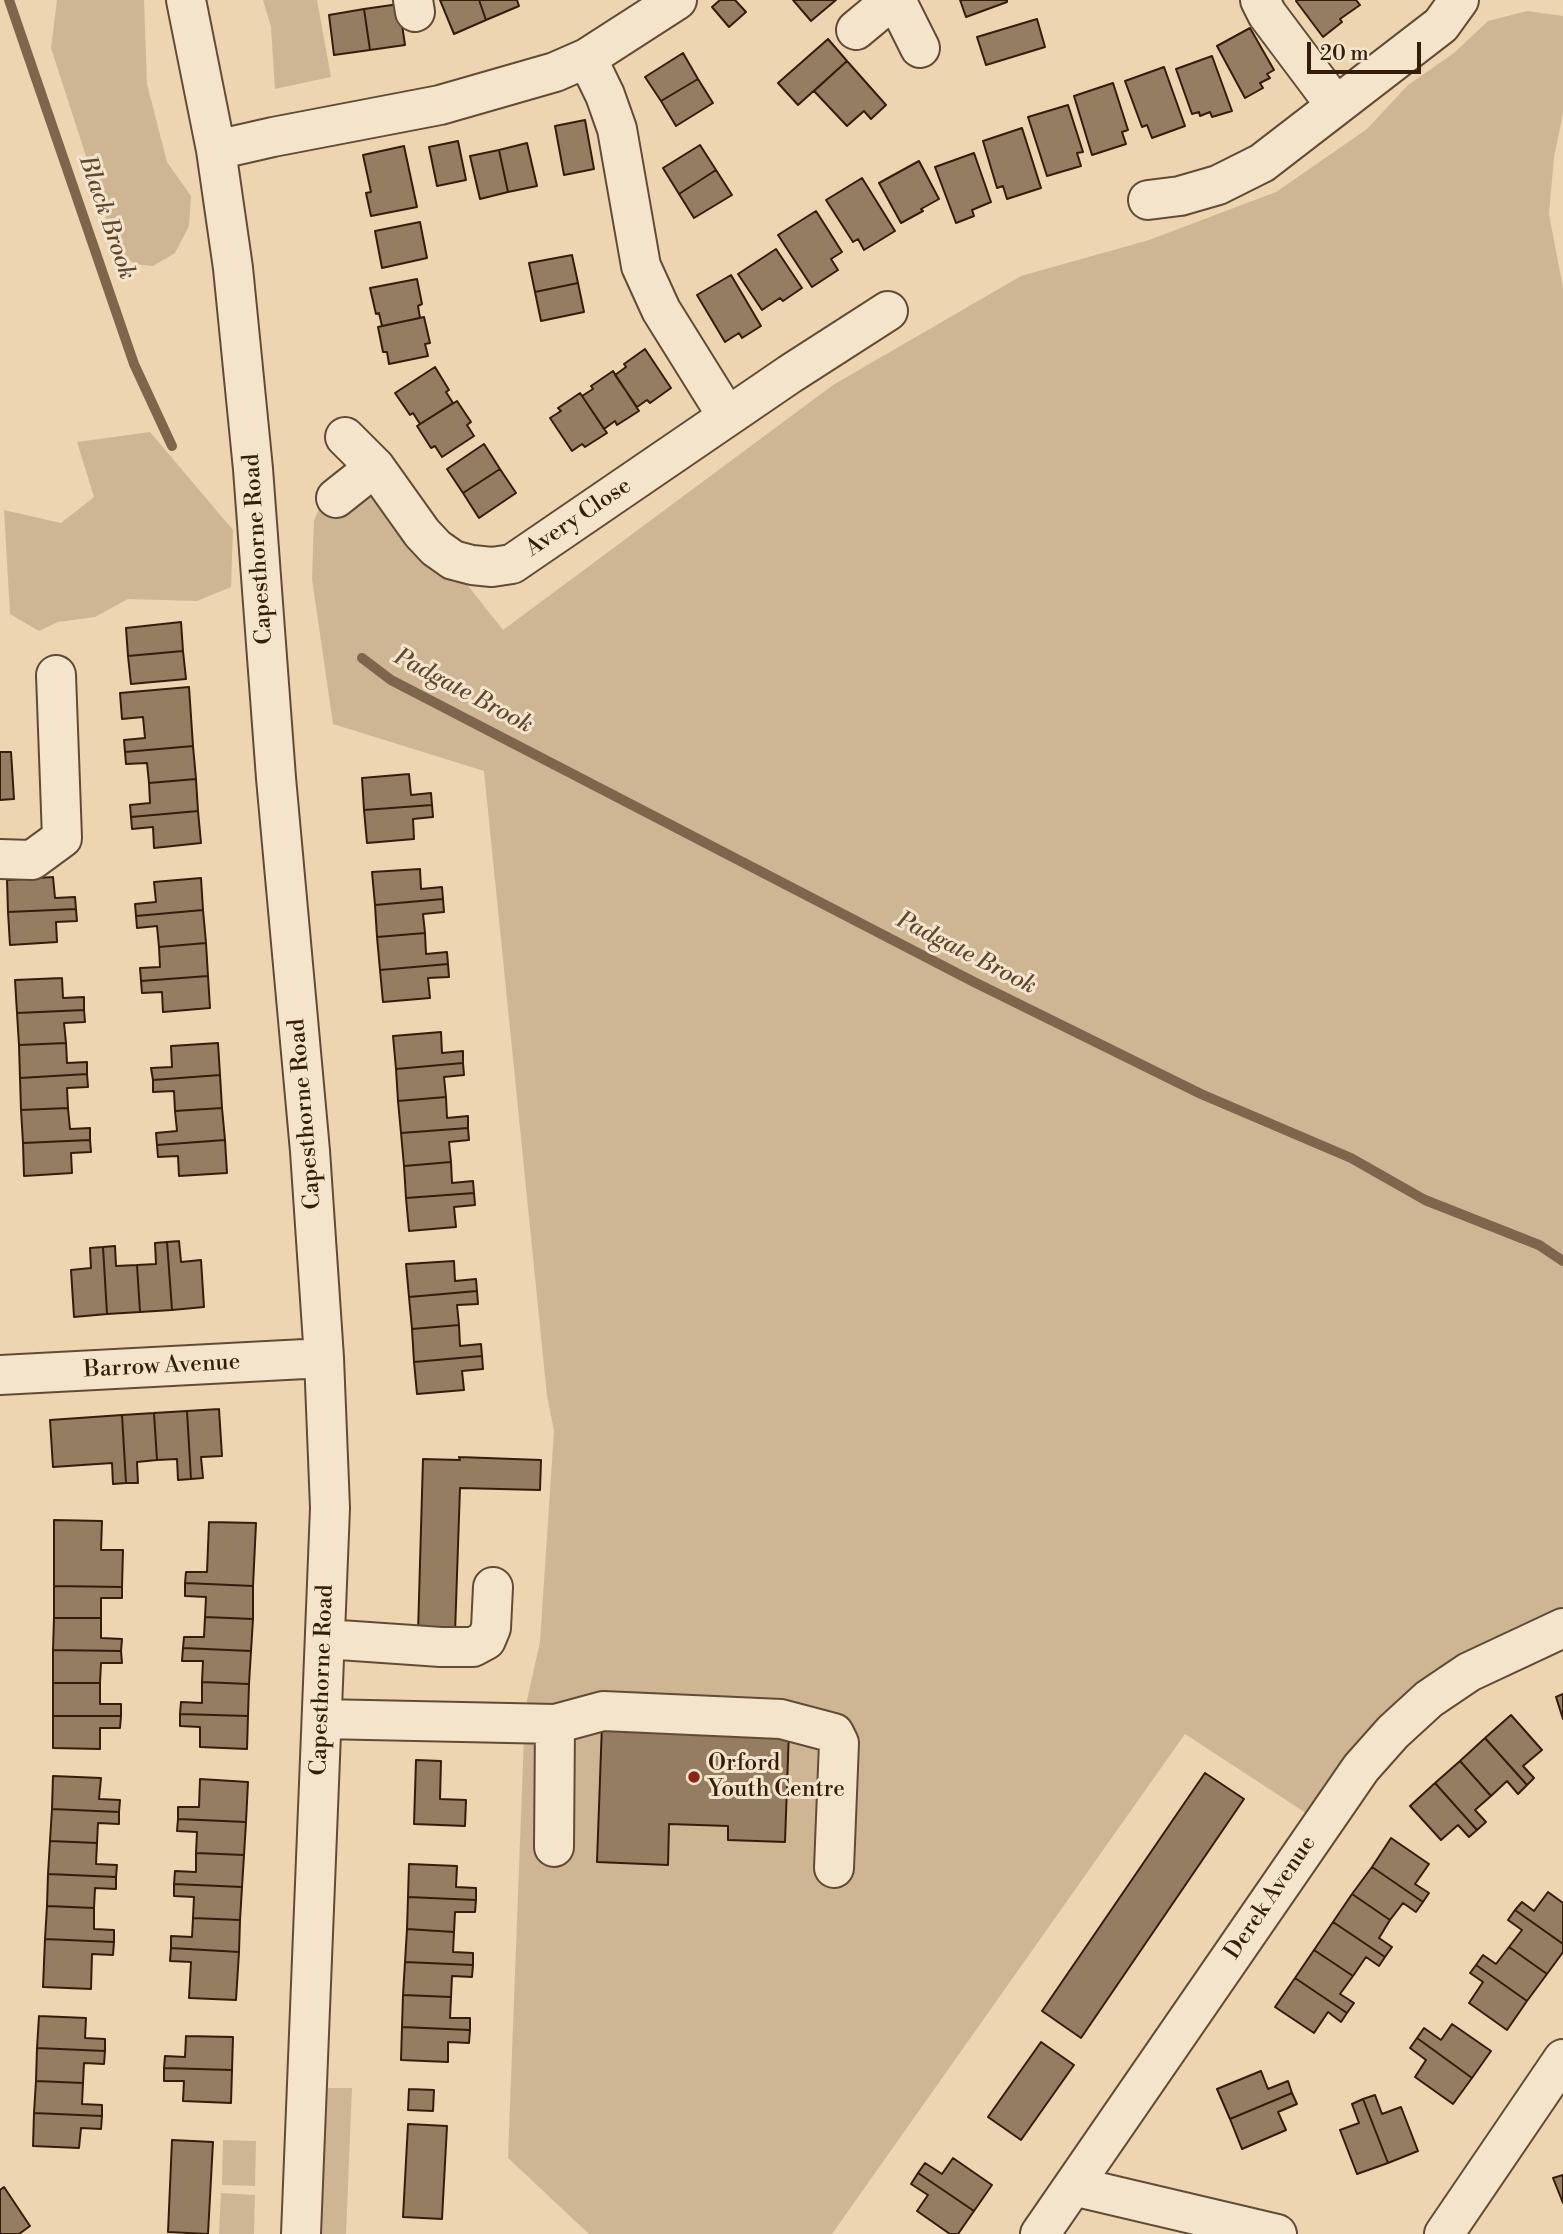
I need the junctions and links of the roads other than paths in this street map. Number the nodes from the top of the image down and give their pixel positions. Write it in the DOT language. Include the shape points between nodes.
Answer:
graph roads {
  1 [pos="186,0"];
  2 [pos="677,0"];
  3 [pos="894,0"];
  4 [pos="1260,0"];
  5 [pos="1459,0"];
  6 [pos="856,30"];
  7 [pos="920,48"];
  8 [pos="587,58"];
  9 [pos="1336,106"];
  10 [pos="216,150"];
  11 [pos="1148,200"];
  12 [pos="888,312"];
  13 [pos="727,416"];
  14 [pos="345,437"];
  15 [pos="375,467"];
  16 [pos="336,498"];
  17 [pos="56,675"];
  18 [pos="0,859"];
  19 [pos="324,1358"];
  20 [pos="0,1376"];
  21 [pos="493,1587"];
  22 [pos="1563,1628"];
  23 [pos="325,1639"];
  24 [pos="322,1719"];
  25 [pos="555,1724"];
  26 [pos="554,1847"];
  27 [pos="834,1868"];
  28 [pos="1563,2059"];
  29 [pos="1073,2186"];
  30 [pos="301,2234"];
  31 [pos="1040,2234"];
  32 [pos="1278,2234"];
  33 [pos="1444,2234"];
  1 -- 10 [label="street, Capesthorne Road"];
  2 -- 8 [label="street"];
  3 -- 6 [label="street"];
  3 -- 7 [label="street"];
  4 -- 9 [label="street"];
  5 -- 9 [label="street" via="1441,25"];
  8 -- 10 [label="street" via="555,72 440,105"];
  8 -- 13 [label="street" via="617,129 641,266 661,310"];
  9 -- 11 [label="street" via="1262,163 1218,185"];
  10 -- 19 [label="street, Capesthorne Road" via="253,469"];
  12 -- 13 [label="street, Avery Close"];
  13 -- 15 [label="street, Avery Close" via="512,564 492,567 453,560 436,548"];
  14 -- 15 [label="street, Avery Close"];
  15 -- 16 [label="street"];
  17 -- 18 [label="street" via="62,838 32,860"];
  19 -- 20 [label="street, Barrow Avenue"];
  19 -- 23 [label="street, Capesthorne Road" via="330,1508"];
  21 -- 23 [label="street" via="491,1628 486,1640 473,1647"];
  22 -- 29 [label="street, Derek Avenue" via="1469,1672 1429,1699 1361,1768"];
  23 -- 24 [label="street, Capesthorne Road"];
  24 -- 25 [label="street"];
  24 -- 30 [label="street, Capesthorne Road"];
  25 -- 26 [label="street"];
  25 -- 27 [label="street" via="603,1711 781,1719 834,1733 839,1743"];
  28 -- 33 [label="street"];
  29 -- 31 [label="street, Derek Avenue"];
  29 -- 32 [label="street"];
}
